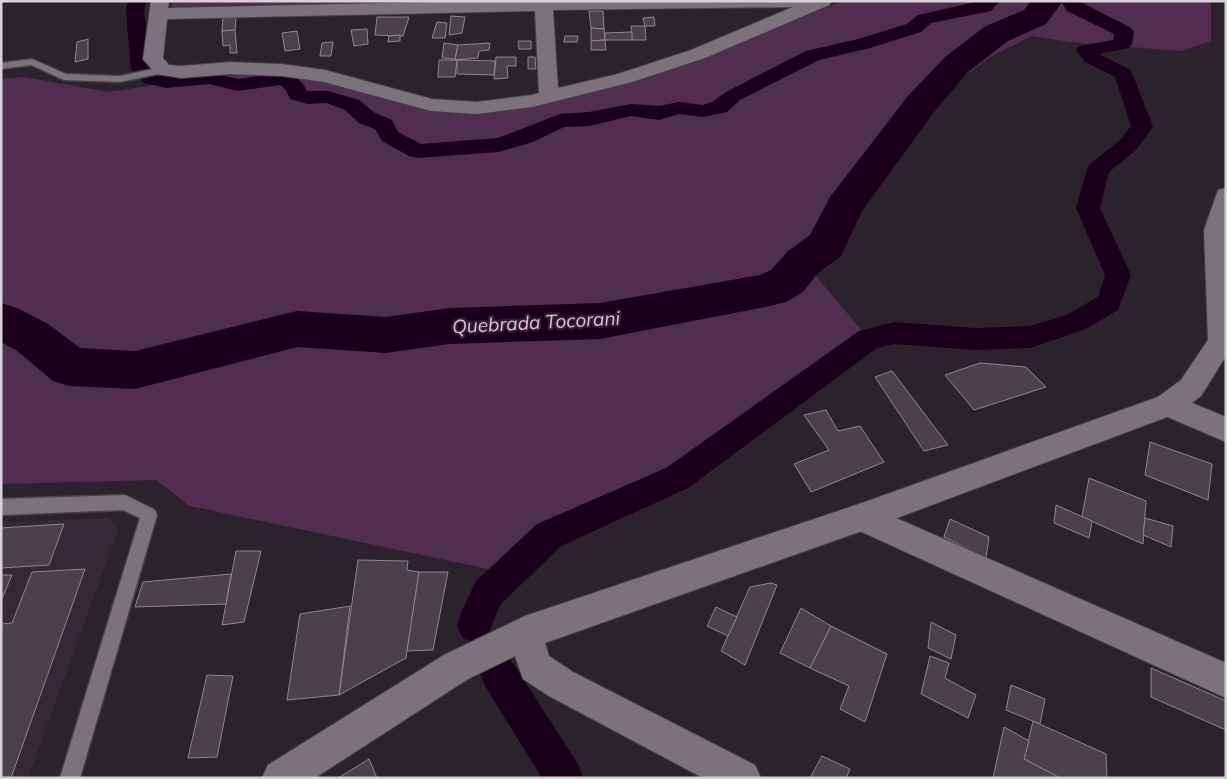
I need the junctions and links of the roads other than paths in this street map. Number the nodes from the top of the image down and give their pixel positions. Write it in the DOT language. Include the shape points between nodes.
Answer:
graph roads {
  1 [pos="822,2"];
  2 [pos="578,3"];
  3 [pos="544,5"];
  4 [pos="160,7"];
  5 [pos="1,66"];
  6 [pos="162,70"];
  7 [pos="550,96"];
  8 [pos="1226,196"];
  9 [pos="1168,405"];
  10 [pos="1226,430"];
  11 [pos="1,507"];
  12 [pos="862,518"];
  13 [pos="525,633"];
  14 [pos="1226,681"];
  15 [pos="70,778"];
  16 [pos="281,778"];
  17 [pos="742,778"];
  1 -- 2 [label="street"];
  1 -- 7 [label="street" via="698,54 625,78"];
  2 -- 3 [label="street"];
  3 -- 4 [label="street"];
  3 -- 7 [label="street"];
  4 -- 6 [label="street" via="154,59"];
  5 -- 6 [label="lane" via="32,62 64,77 120,79"];
  6 -- 7 [label="street" via="282,70 324,76 431,105 477,108"];
  8 -- 9 [label="street" via="1216,230 1221,340 1192,388"];
  9 -- 10 [label="street"];
  9 -- 12 [label="street"];
  11 -- 15 [label="lane" via="124,502 149,515"];
  12 -- 13 [label="street"];
  12 -- 14 [label="street"];
  13 -- 16 [label="street" via="456,667"];
  13 -- 17 [label="street" via="535,668"];
}
